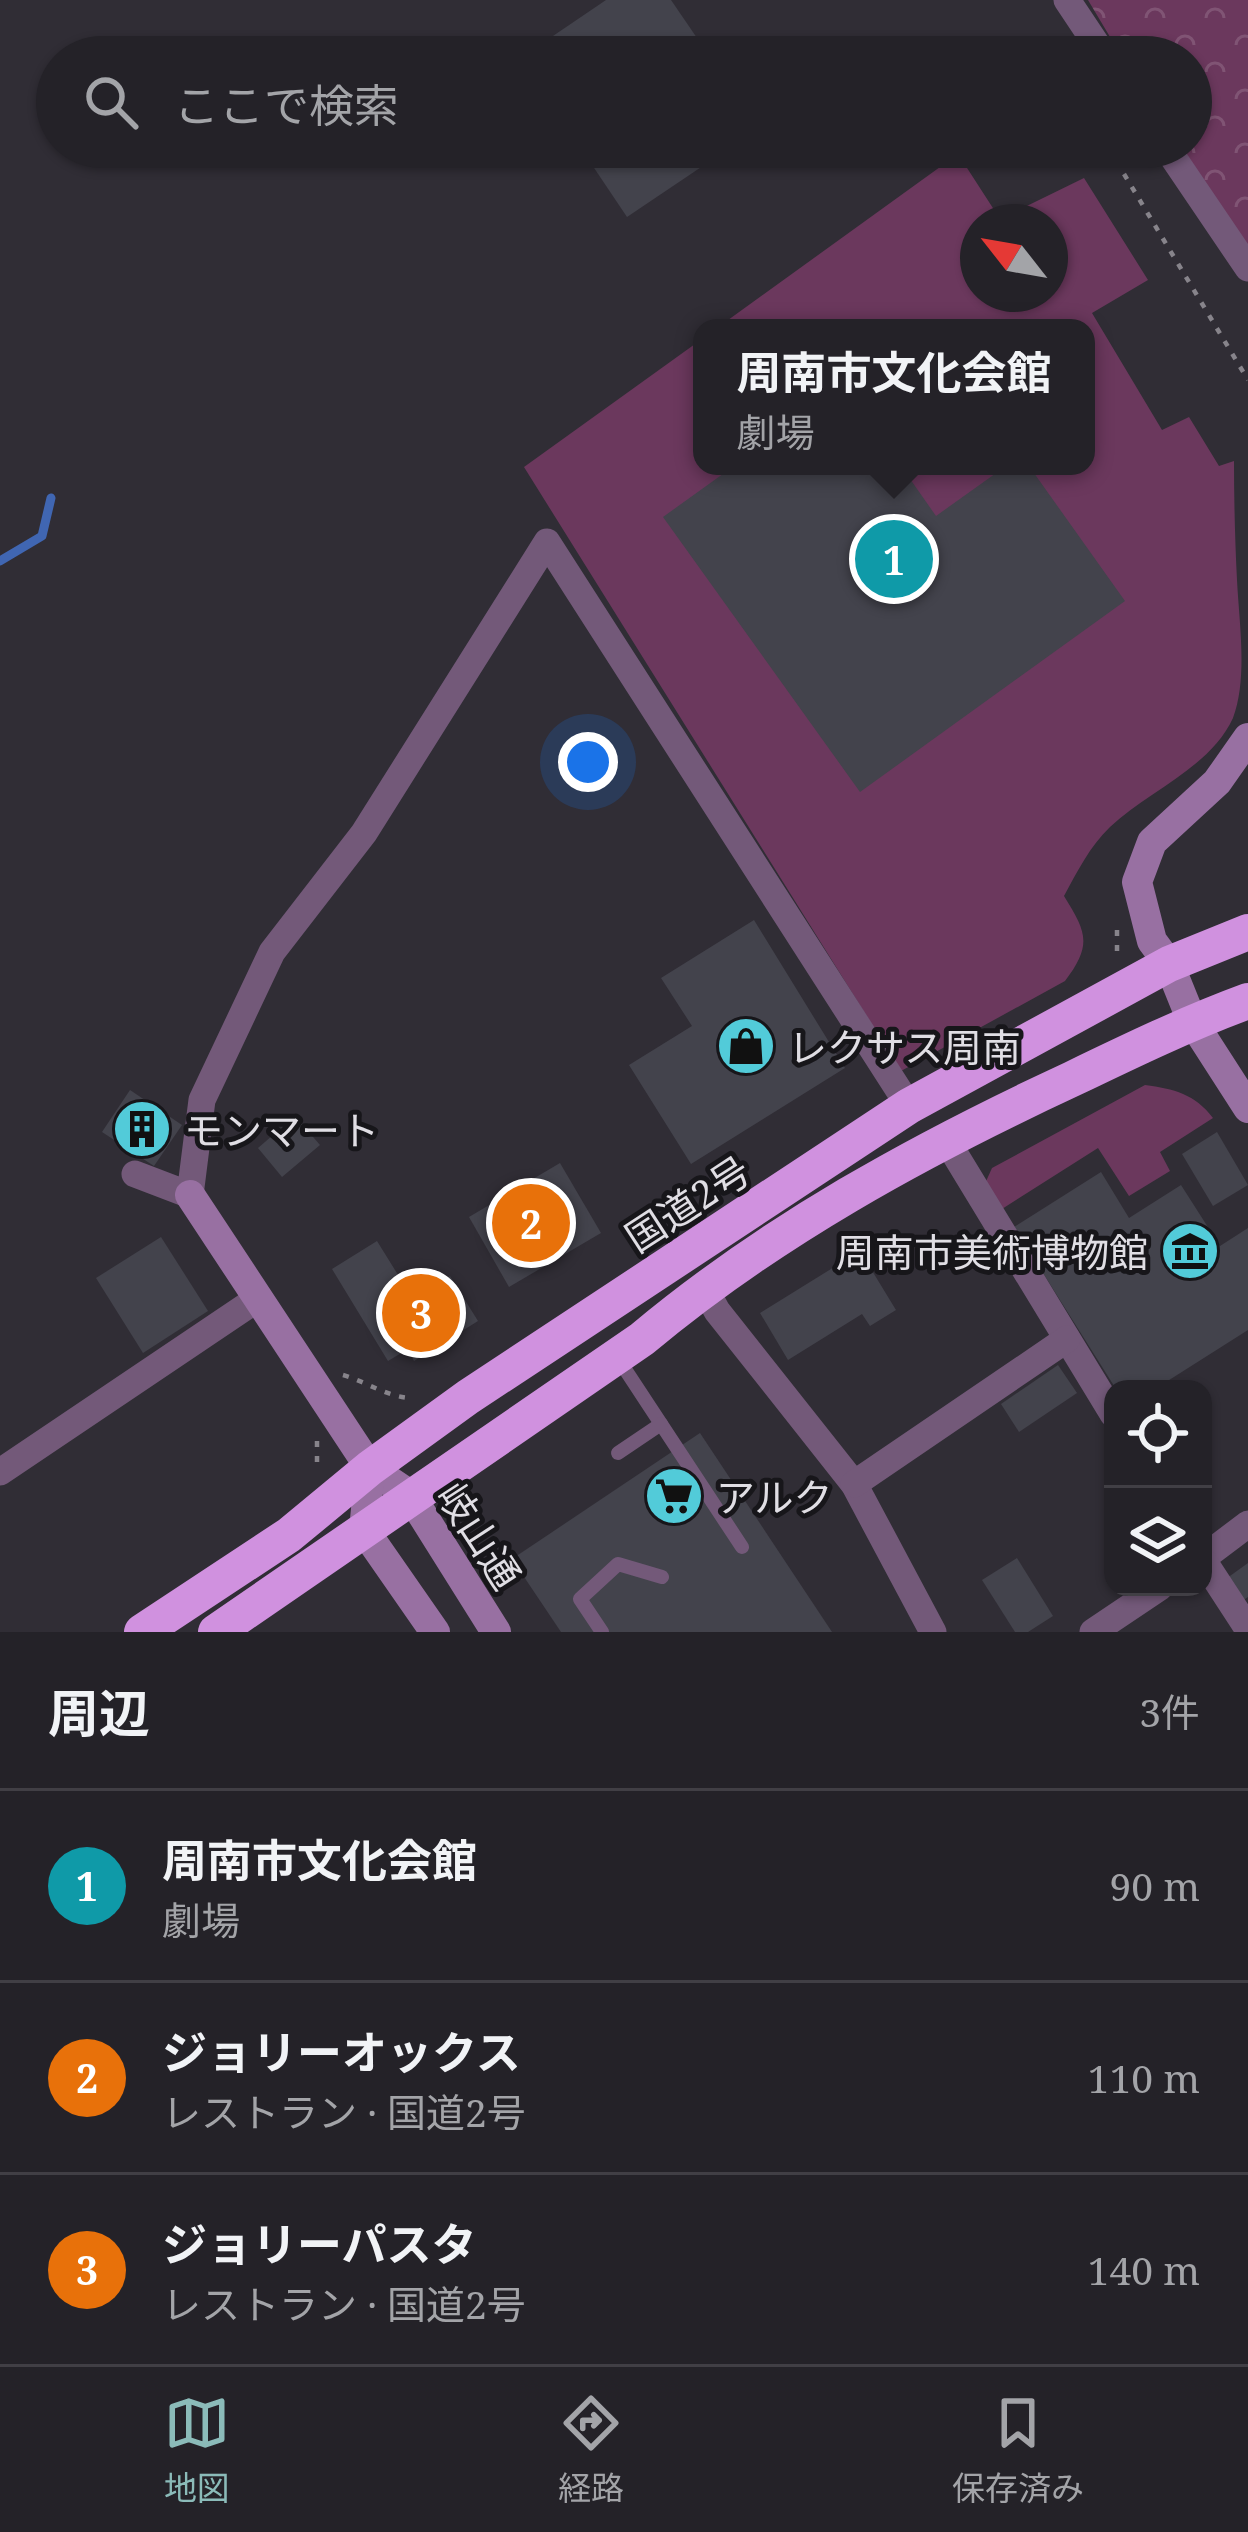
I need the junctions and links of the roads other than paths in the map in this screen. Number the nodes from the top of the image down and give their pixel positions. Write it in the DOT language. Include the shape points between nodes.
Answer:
graph roads {
  1 [pos="1067,0"];
  2 [pos="1091,36"];
  3 [pos="1180,168"];
  4 [pos="1248,268"];
  5 [pos="1248,738"];
  6 [pos="1248,932"];
  7 [pos="1169,964"];
  8 [pos="1248,1001"];
  9 [pos="1192,1021"];
  10 [pos="909,1106"];
  11 [pos="1248,1108"];
  12 [pos="945,1138"];
  13 [pos="135,1174"];
  14 [pos="190,1195"];
  15 [pos="704,1287"];
  16 [pos="256,1299"];
  17 [pos="1067,1340"];
  18 [pos="616,1357"];
  19 [pos="1104,1400"];
  20 [pos="661,1424"];
  21 [pos="618,1453"];
  22 [pos="370,1468"];
  23 [pos="0,1472"];
  24 [pos="854,1484"];
  25 [pos="410,1496"];
  26 [pos="1248,1524"];
  27 [pos="364,1530"];
  28 [pos="742,1547"];
  29 [pos="1212,1552"];
  30 [pos="1212,1573"];
  31 [pos="662,1577"];
  32 [pos="1147,1596"];
  33 [pos="1248,1629"];
  34 [pos="142,1632"];
  35 [pos="216,1632"];
  36 [pos="435,1632"];
  37 [pos="496,1632"];
  38 [pos="602,1632"];
  39 [pos="933,1632"];
  40 [pos="1093,1632"];
  1 -- 2 [label="street"];
  3 -- 4 [label="street"];
  5 -- 7 [label="street" via="1217,782 1152,842 1136,882"];
  6 -- 7 [label="highway, 国道2号"];
  7 -- 9 [label="street"];
  7 -- 10 [label="highway, 国道2号"];
  8 -- 9 [label="highway, 国道2号"];
  9 -- 11 [label="street"];
  9 -- 12 [label="highway, 国道2号"];
  10 -- 14 [label="street" via="547,542 364,833 272,952 202,1100"];
  10 -- 22 [label="highway, 国道2号"];
  12 -- 15 [label="highway, 国道2号"];
  12 -- 17 [label="street"];
  13 -- 14 [label="street"];
  14 -- 16 [label="street"];
  15 -- 18 [label="highway, 国道2号"];
  15 -- 24 [label="street"];
  16 -- 22 [label="street"];
  16 -- 23 [label="street"];
  17 -- 19 [label="street"];
  17 -- 24 [label="street"];
  18 -- 20 [label="lane"];
  18 -- 25 [label="highway, 国道2号"];
  20 -- 21 [label="lane"];
  20 -- 28 [label="lane"];
  22 -- 25 [label="street, 岐山通"];
  22 -- 27 [label="street"];
  22 -- 34 [label="highway, 国道2号" via="289,1535"];
  24 -- 39 [label="street"];
  25 -- 27 [label="highway, 国道2号"];
  25 -- 37 [label="street, 岐山通"];
  26 -- 29 [label="street"];
  27 -- 35 [label="highway, 国道2号"];
  27 -- 36 [label="street"];
  30 -- 33 [label="street"];
  31 -- 38 [label="lane" via="618,1564 580,1598"];
  32 -- 40 [label="street"];
}
